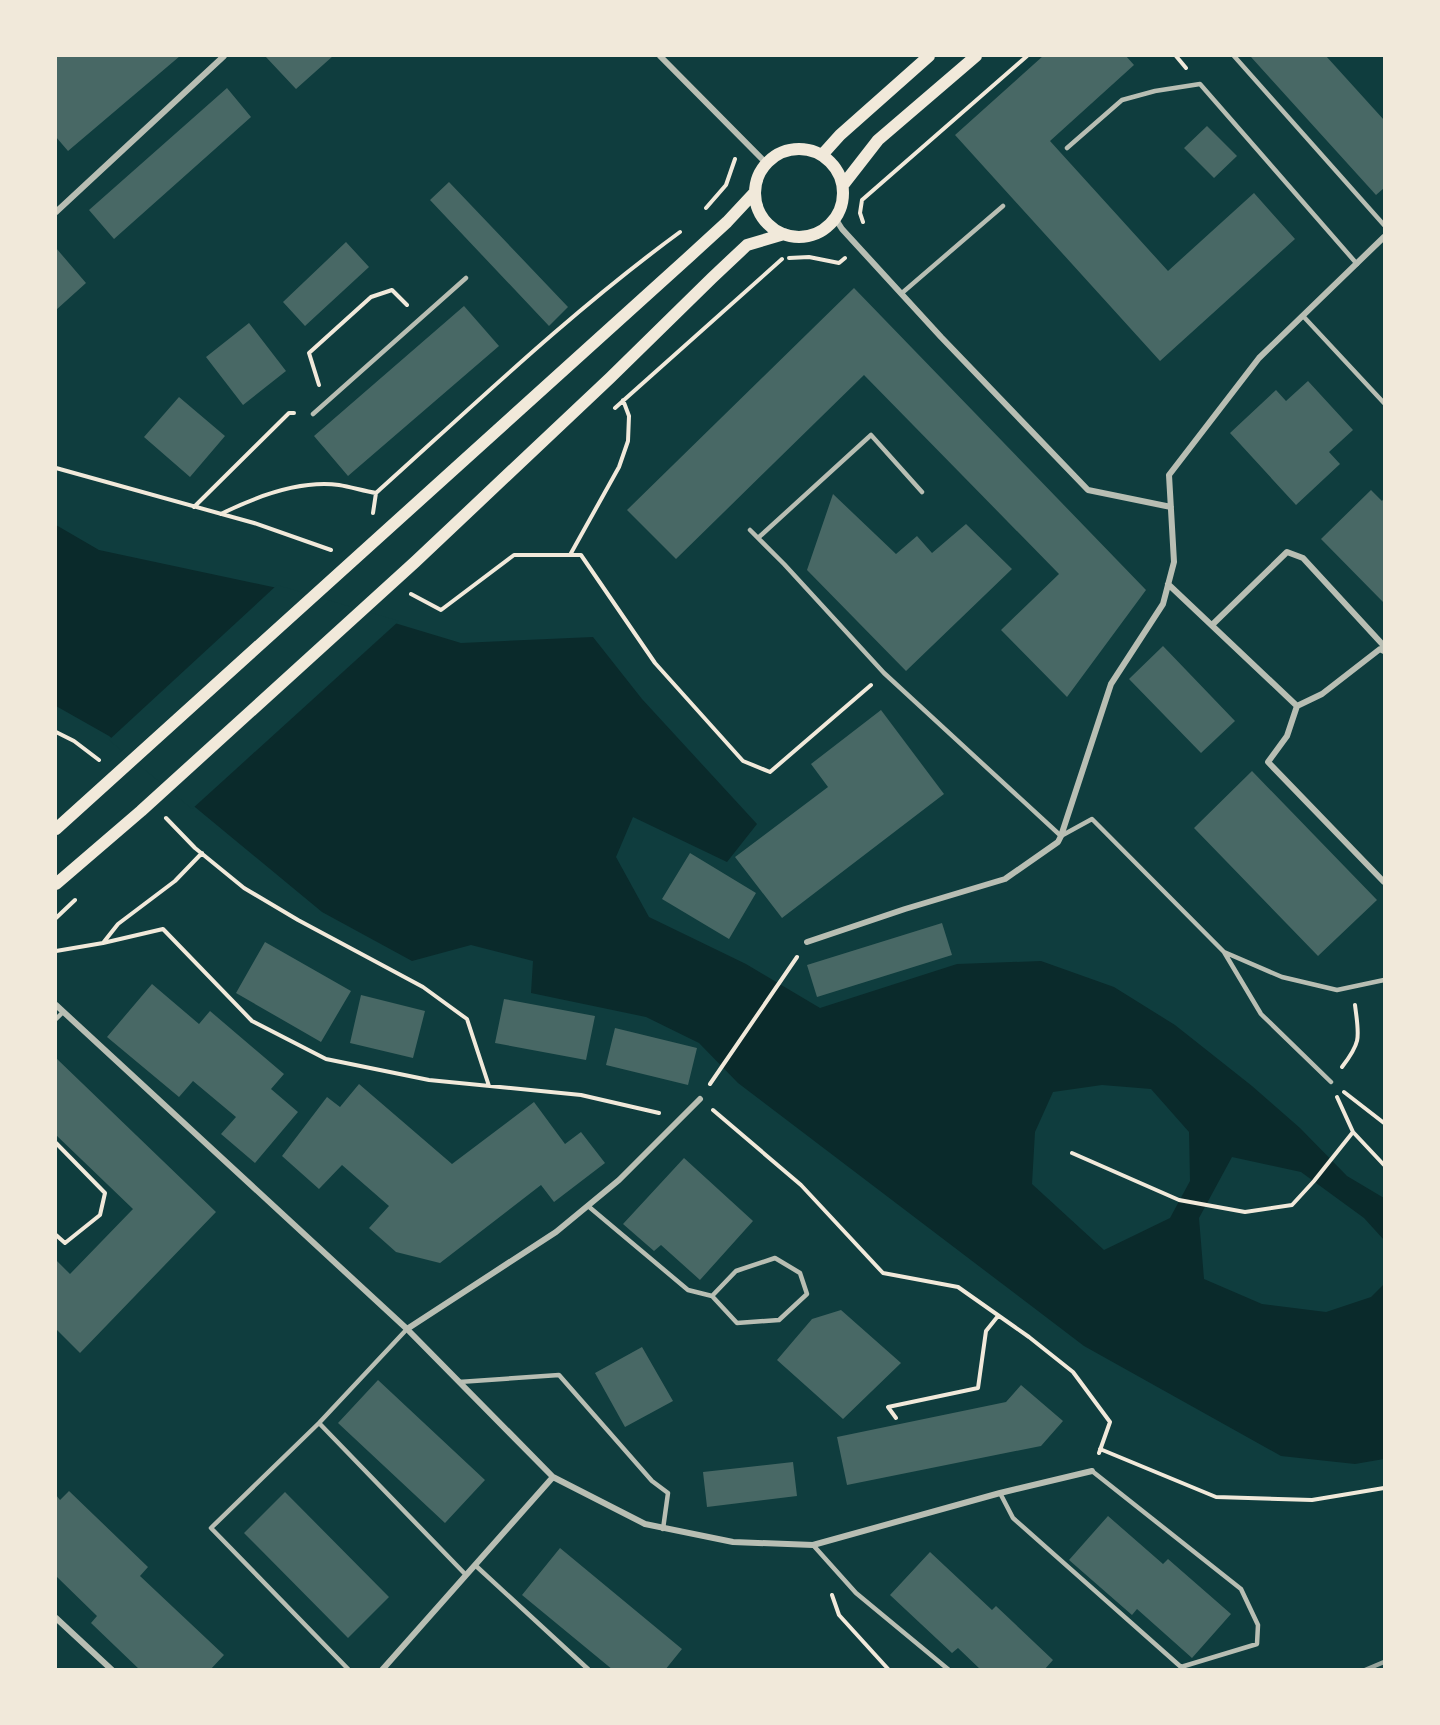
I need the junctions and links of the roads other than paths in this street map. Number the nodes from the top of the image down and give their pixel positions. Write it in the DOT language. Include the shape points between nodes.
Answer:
graph roads {
  1 [pos="224,56"];
  2 [pos="660,56"];
  3 [pos="930,56"];
  4 [pos="976,56"];
  5 [pos="1234,56"];
  6 [pos="1067,148"];
  7 [pos="822,155"];
  8 [pos="766,164"];
  9 [pos="843,185"];
  10 [pos="755,192"];
  11 [pos="1003,206"];
  12 [pos="56,212"];
  13 [pos="835,218"];
  14 [pos="1384,225"];
  15 [pos="784,234"];
  16 [pos="1384,237"];
  17 [pos="1357,264"];
  18 [pos="466,278"];
  19 [pos="902,293"];
  20 [pos="1303,316"];
  21 [pos="1384,404"];
  22 [pos="313,414"];
  23 [pos="922,492"];
  24 [pos="1171,507"];
  25 [pos="750,530"];
  26 [pos="758,538"];
  27 [pos="1168,584"];
  28 [pos="1212,625"];
  29 [pos="1384,646"];
  30 [pos="1384,651"];
  31 [pos="1297,706"];
  32 [pos="56,829"];
  33 [pos="1061,836"];
  34 [pos="1384,882"];
  35 [pos="56,884"];
  36 [pos="807,942"];
  37 [pos="1224,952"];
  38 [pos="1384,980"];
  39 [pos="56,1005"];
  40 [pos="63,1012"];
  41 [pos="56,1020"];
  42 [pos="1331,1082"];
  43 [pos="700,1099"];
  44 [pos="588,1206"];
  45 [pos="711,1296"];
  46 [pos="407,1329"];
  47 [pos="459,1382"];
  48 [pos="319,1424"];
  49 [pos="1092,1471"];
  50 [pos="553,1477"];
  51 [pos="1000,1493"];
  52 [pos="663,1528"];
  53 [pos="813,1545"];
  54 [pos="475,1565"];
  55 [pos="466,1575"];
  56 [pos="56,1618"];
  57 [pos="112,1670"];
  58 [pos="349,1670"];
  59 [pos="382,1670"];
  60 [pos="589,1670"];
  61 [pos="950,1670"];
  1 -- 12 [label="street"];
  2 -- 8 [label="street"];
  3 -- 7 [label="main road"];
  4 -- 9 [label="main road" via="878,140"];
  5 -- 14 [label="lane"];
  6 -- 17 [label="lane" via="1122,100 1200,84"];
  7 -- 8 [label="main road" via="792,149"];
  7 -- 9 [label="main road" via="836,167"];
  8 -- 10 [label="main road" via="758,176"];
  9 -- 13 [label="main road" via="842,202"];
  10 -- 15 [label="main road" via="758,210 768,225"];
  10 -- 32 [label="main road" via="727,222"];
  11 -- 19 [label="lane"];
  13 -- 15 [label="main road" via="812,235"];
  13 -- 19 [label="street"];
  15 -- 35 [label="main road" via="747,245 415,562"];
  16 -- 17 [label="street"];
  17 -- 20 [label="street"];
  18 -- 22 [label="lane"];
  19 -- 24 [label="street" via="1088,490"];
  20 -- 21 [label="lane"];
  20 -- 24 [label="street" via="1259,358 1169,475"];
  23 -- 26 [label="lane" via="871,435"];
  24 -- 27 [label="street" via="1174,562"];
  25 -- 26 [label="lane"];
  26 -- 33 [label="lane" via="884,673"];
  27 -- 28 [label="street"];
  27 -- 33 [label="street" via="1163,604 1111,684"];
  28 -- 29 [label="street" via="1287,552 1303,558"];
  28 -- 31 [label="street"];
  30 -- 31 [label="street" via="1380,649 1322,694"];
  31 -- 34 [label="street" via="1287,736 1268,762"];
  33 -- 36 [label="street" via="1005,879"];
  33 -- 37 [label="lane" via="1092,819"];
  37 -- 38 [label="lane" via="1282,976 1337,990"];
  37 -- 42 [label="lane" via="1261,1014"];
  39 -- 40 [label="street"];
  40 -- 41 [label="lane"];
  40 -- 46 [label="street"];
  43 -- 44 [label="street"];
  44 -- 45 [label="lane" via="688,1290"];
  44 -- 46 [label="street" via="556,1232"];
  45 -- 45 [label="lane" via="737,1323 779,1320 807,1294 800,1273 775,1258 736,1271"];
  46 -- 47 [label="street"];
  46 -- 48 [label="lane"];
  47 -- 50 [label="street"];
  47 -- 52 [label="lane" via="560,1375 652,1481 668,1493"];
  48 -- 55 [label="lane"];
  48 -- 58 [label="lane" via="211,1528"];
  49 -- 51 [label="street"];
  49 -- 51 [label="lane" via="1241,1589 1258,1625 1257,1644 1181,1667 1013,1518"];
  50 -- 52 [label="street" via="645,1524"];
  50 -- 54 [label="street"];
  51 -- 53 [label="street"];
  52 -- 53 [label="street" via="733,1542"];
  53 -- 61 [label="lane" via="856,1593"];
  54 -- 55 [label="street"];
  54 -- 60 [label="lane"];
  55 -- 59 [label="street"];
  56 -- 57 [label="street"];
}
